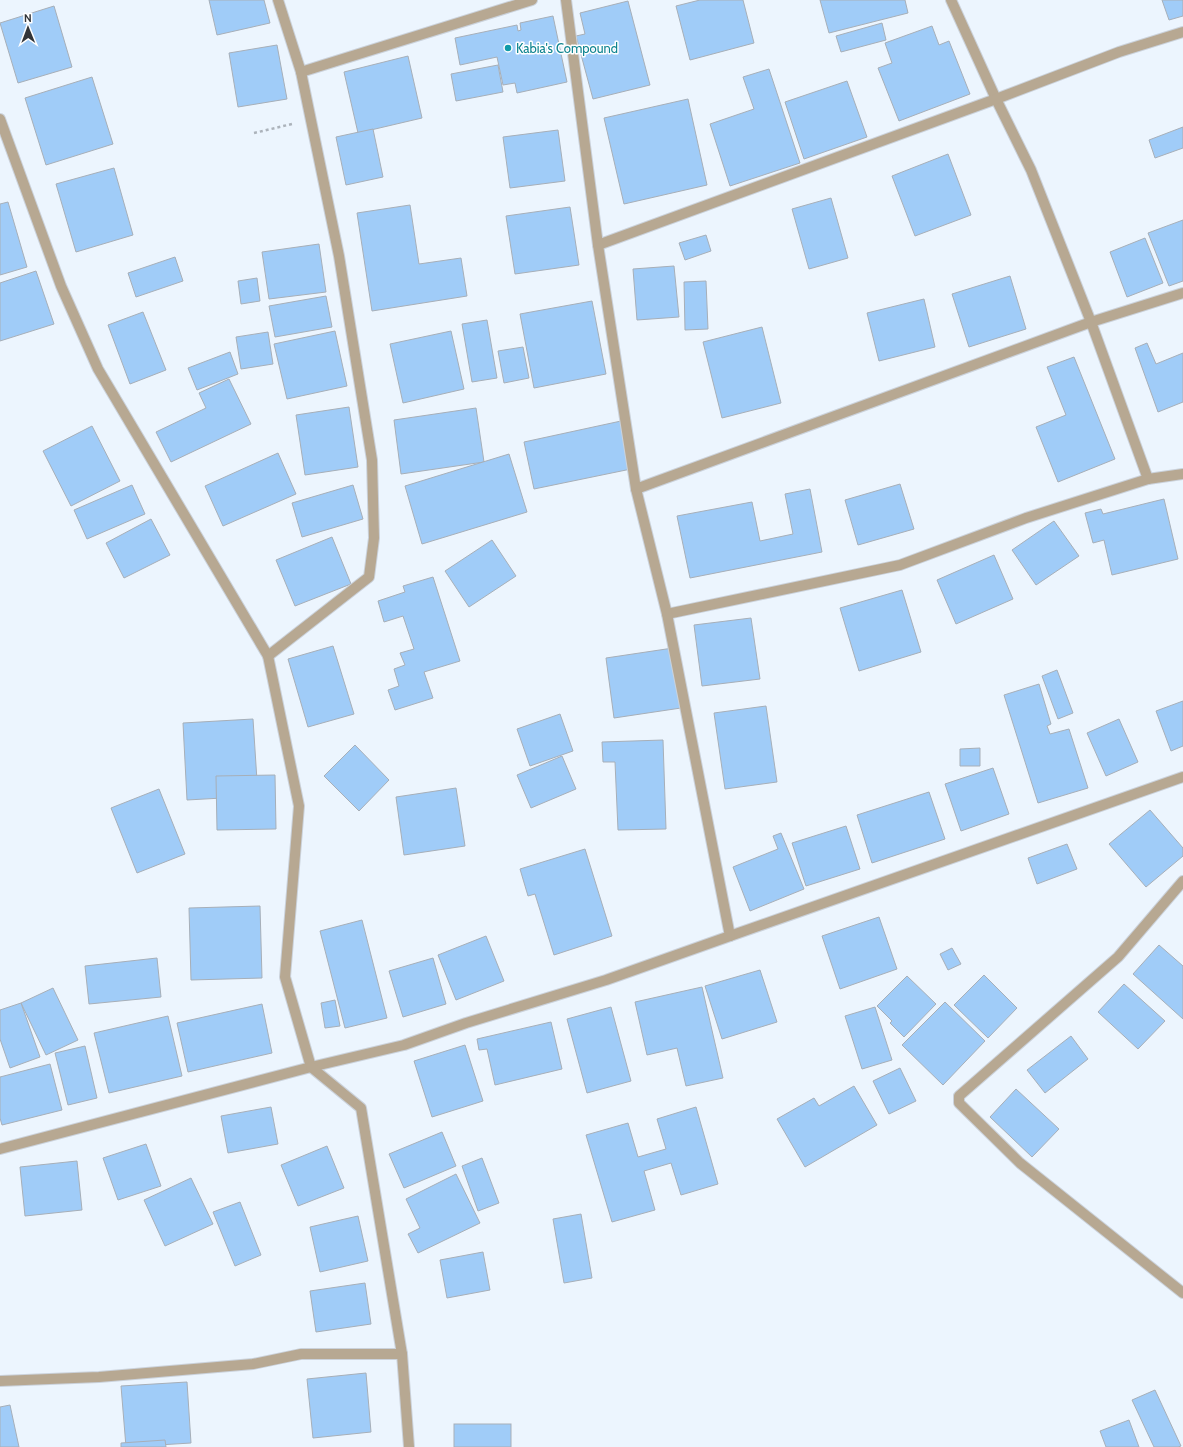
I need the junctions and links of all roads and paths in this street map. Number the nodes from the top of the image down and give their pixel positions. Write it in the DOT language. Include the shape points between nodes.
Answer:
graph roads {
  1 [pos="278,0"];
  2 [pos="532,0"];
  3 [pos="566,0"];
  4 [pos="951,0"];
  5 [pos="1183,32"];
  6 [pos="301,72"];
  7 [pos="996,100"];
  8 [pos="0,118"];
  9 [pos="310,119"];
  10 [pos="254,133"];
  11 [pos="598,245"];
  12 [pos="1183,293"];
  13 [pos="1091,322"];
  14 [pos="1183,474"];
  15 [pos="1148,479"];
  16 [pos="636,489"];
  17 [pos="667,614"];
  18 [pos="268,656"];
  19 [pos="1183,777"];
  20 [pos="1183,881"];
  21 [pos="730,936"];
  22 [pos="311,1067"];
  23 [pos="0,1149"];
  24 [pos="1183,1293"];
  25 [pos="402,1354"];
  26 [pos="0,1381"];
  27 [pos="409,1447"];
  1 -- 6 [label="street"];
  2 -- 6 [label="street"];
  3 -- 11 [label="street"];
  4 -- 7 [label="street"];
  5 -- 7 [label="street" via="1119,52"];
  6 -- 9 [label="street"];
  7 -- 11 [label="street"];
  7 -- 13 [label="street" via="1031,170"];
  8 -- 18 [label="street" via="61,286 98,369"];
  9 -- 10 [label="path"];
  9 -- 18 [label="street" via="339,256 372,460 374,538 369,577"];
  11 -- 16 [label="street"];
  12 -- 13 [label="street"];
  13 -- 15 [label="street"];
  13 -- 16 [label="street"];
  14 -- 15 [label="street"];
  15 -- 17 [label="street" via="1026,518 900,565"];
  16 -- 17 [label="street"];
  17 -- 21 [label="street"];
  18 -- 22 [label="street" via="299,806 285,977"];
  19 -- 21 [label="street"];
  20 -- 24 [label="street" via="1118,957 959,1096 959,1103 1020,1163"];
  21 -- 22 [label="street" via="606,980 466,1023 404,1046"];
  22 -- 23 [label="street"];
  22 -- 25 [label="street" via="361,1108"];
  25 -- 26 [label="street" via="301,1354 253,1364"];
  25 -- 27 [label="street"];
}
